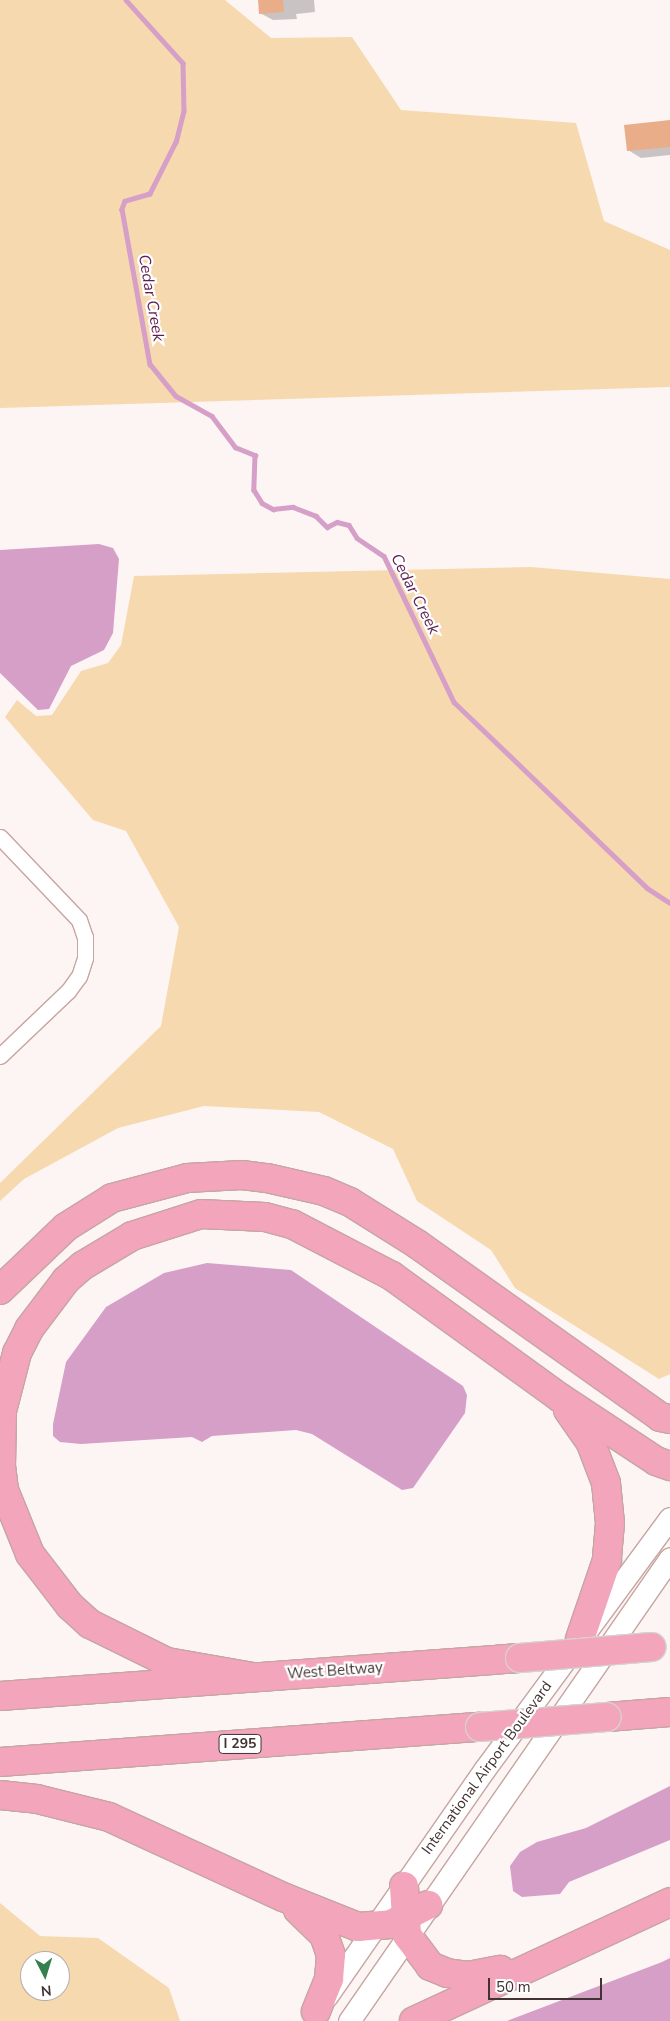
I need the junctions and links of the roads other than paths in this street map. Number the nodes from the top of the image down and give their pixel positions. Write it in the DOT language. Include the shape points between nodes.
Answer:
graph roads {
  1 [pos="0,837"];
  2 [pos="0,1056"];
  3 [pos="0,1290"];
  4 [pos="559,1397"];
  5 [pos="667,1420"];
  6 [pos="670,1466"];
  7 [pos="670,1518"];
  8 [pos="670,1558"];
  9 [pos="580,1639"];
  10 [pos="661,1647"];
  11 [pos="254,1677"];
  12 [pos="0,1696"];
  13 [pos="670,1712"];
  14 [pos="0,1762"];
  15 [pos="0,1795"];
  16 [pos="404,1886"];
  17 [pos="283,1897"];
  18 [pos="670,1902"];
  19 [pos="428,1905"];
  20 [pos="375,1927"];
  21 [pos="406,1927"];
  22 [pos="593,1936"];
  23 [pos="313,2017"];
  24 [pos="349,2021"];
  25 [pos="414,2021"];
  1 -- 2 [label="street" via="79,920 85,937 85,958 79,976 68,991"];
  3 -- 5 [label="highway" via="66,1227 112,1198 187,1178 242,1175 267,1178 324,1190 378,1219"];
  4 -- 6 [label="highway" via="656,1461"];
  4 -- 9 [label="highway" via="590,1441 606,1483 610,1523 607,1560"];
  4 -- 11 [label="highway" via="392,1276 292,1224 234,1214 180,1218 132,1236 82,1266 66,1280 29,1329 17,1353 2,1411 4,1490 30,1554 70,1606 90,1624 167,1662"];
  7 -- 9 [label="main road, International Airport Boulevard"];
  8 -- 19 [label="main road, International Airport Boulevard"];
  9 -- 16 [label="main road, International Airport Boulevard"];
  10 -- 11 [label="highway, West Beltway, bridge"];
  11 -- 12 [label="highway, West Beltway"];
  13 -- 14 [label="highway, I 295, bridge"];
  15 -- 17 [label="highway" via="37,1799 109,1817"];
  16 -- 20 [label="main road, International Airport Boulevard"];
  16 -- 21 [label="highway"];
  17 -- 20 [label="highway" via="340,1921"];
  17 -- 23 [label="highway" via="324,1935 331,1955 329,1979"];
  18 -- 22 [label="highway"];
  19 -- 21 [label="highway"];
  20 -- 21 [label="highway"];
  20 -- 23 [label="main road, International Airport Boulevard"];
  21 -- 22 [label="highway" via="430,1966 468,1976 493,1972"];
  21 -- 24 [label="main road"];
  22 -- 25 [label="highway"];
}
